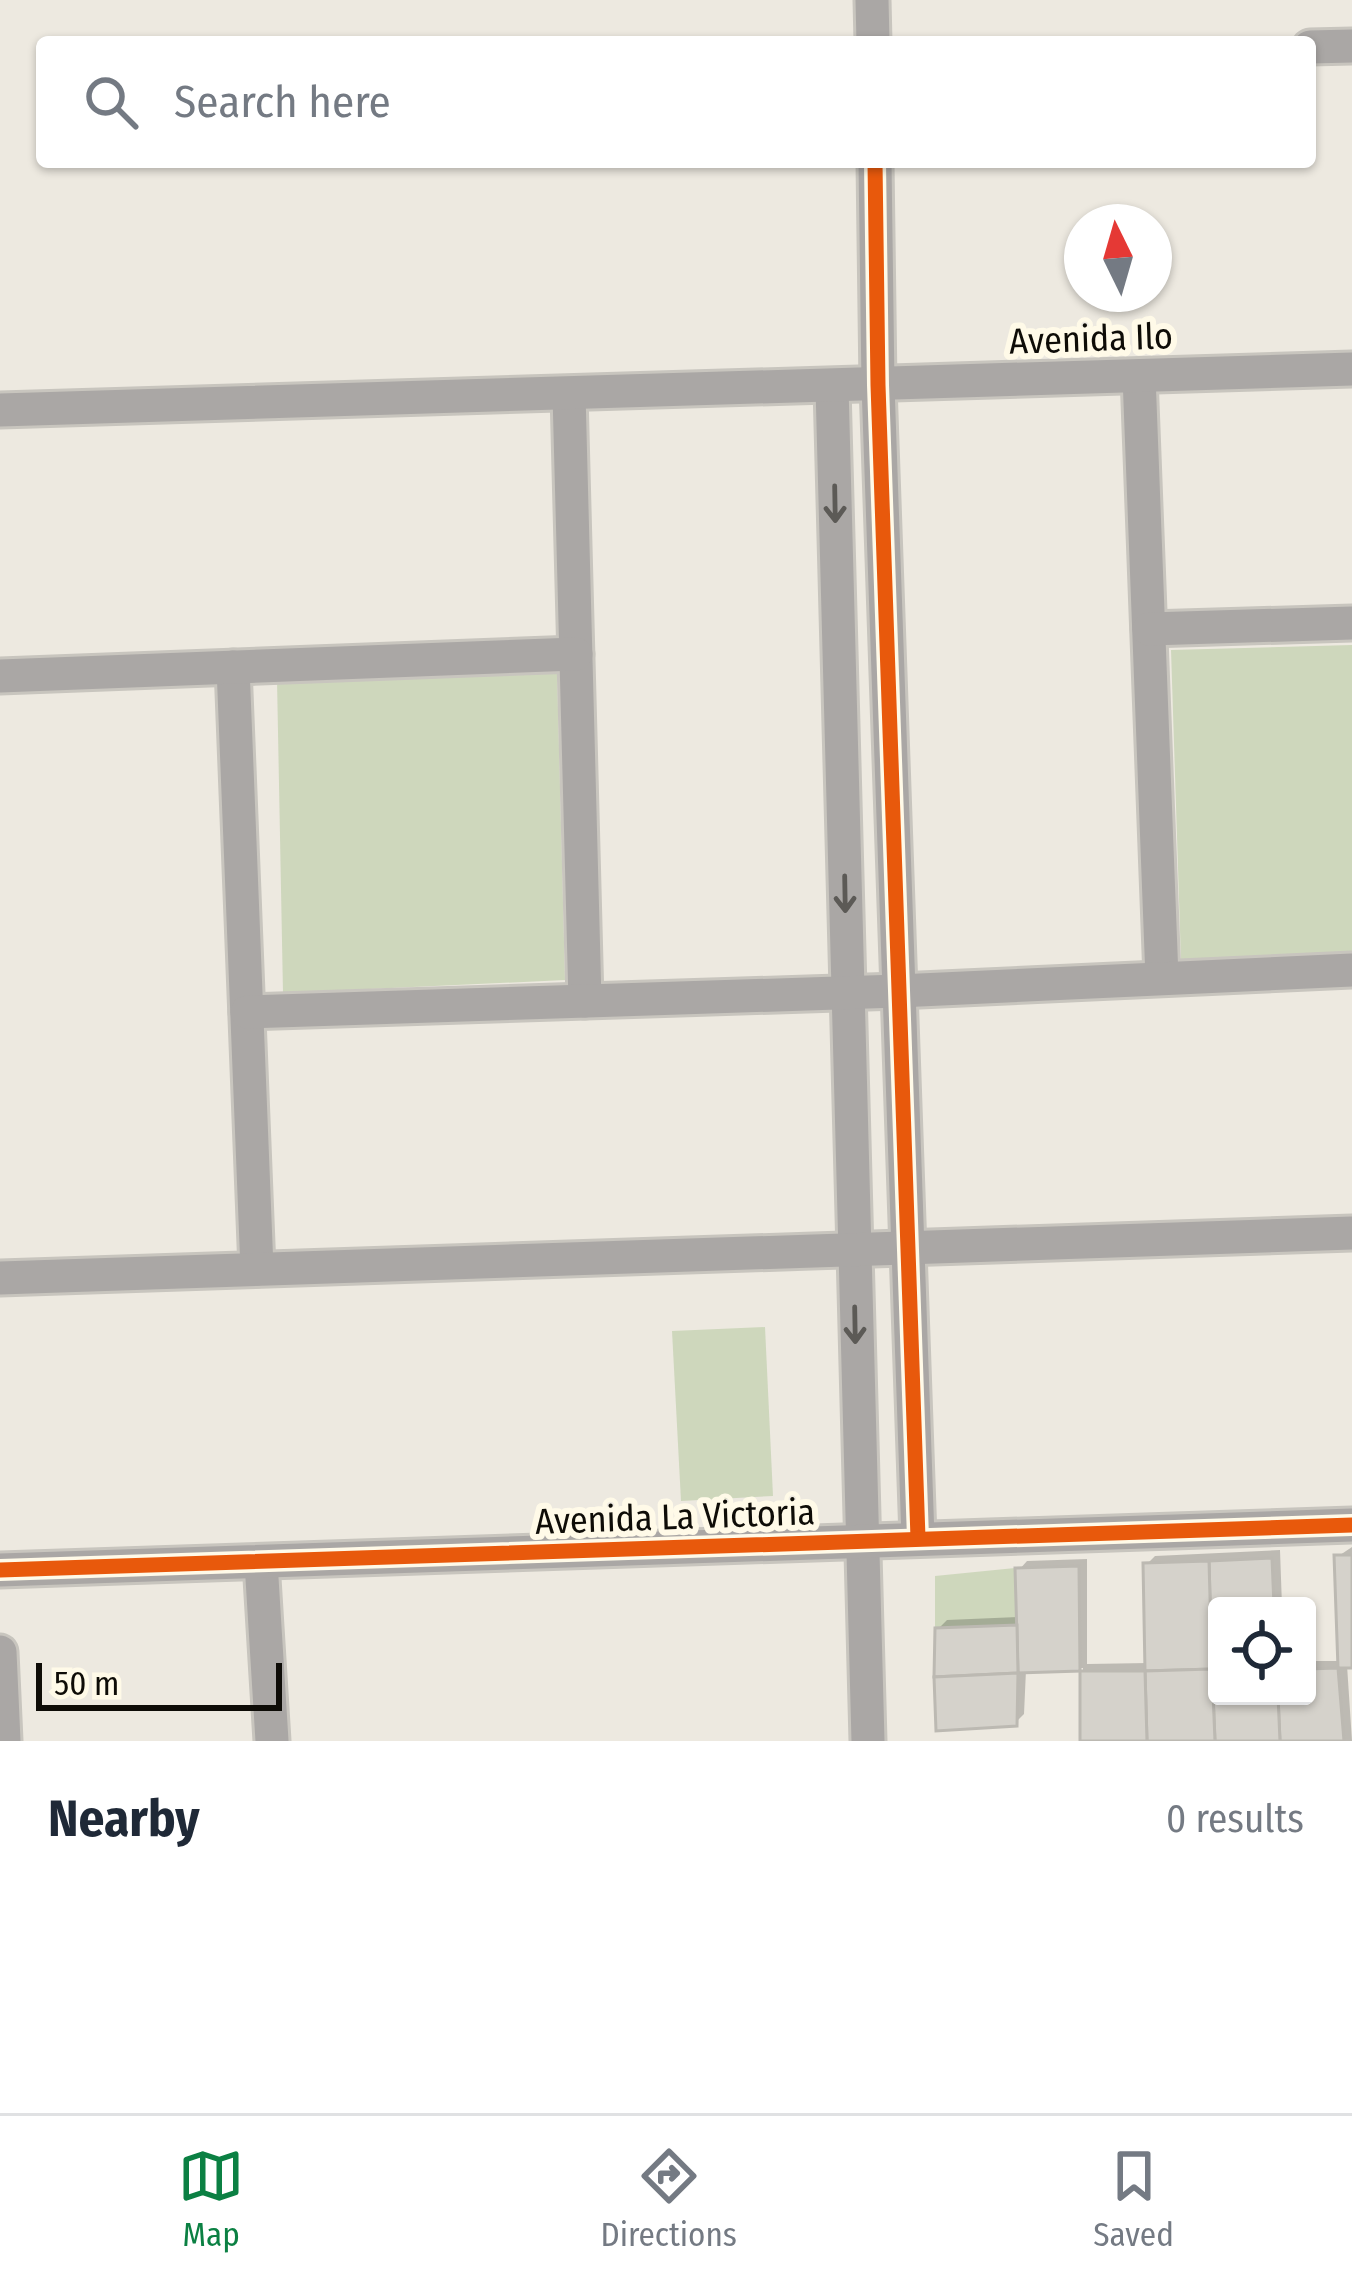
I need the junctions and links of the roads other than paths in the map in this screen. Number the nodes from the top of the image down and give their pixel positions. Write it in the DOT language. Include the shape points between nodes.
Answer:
graph roads {
  1 [pos="872,0"];
  2 [pos="873,36"];
  3 [pos="1352,46"];
  4 [pos="1316,47"];
  5 [pos="875,168"];
  6 [pos="1352,369"];
  7 [pos="1138,376"];
  8 [pos="878,385"];
  9 [pos="832,387"];
  10 [pos="569,394"];
  11 [pos="0,410"];
  12 [pos="1352,623"];
  13 [pos="1149,629"];
  14 [pos="576,654"];
  15 [pos="233,667"];
  16 [pos="0,676"];
  17 [pos="1352,970"];
  18 [pos="1162,978"];
  19 [pos="898,991"];
  20 [pos="847,993"];
  21 [pos="585,1001"];
  22 [pos="247,1012"];
  23 [pos="1352,1233"];
  24 [pos="907,1248"];
  25 [pos="853,1249"];
  26 [pos="257,1269"];
  27 [pos="0,1278"];
  28 [pos="1352,1525"];
  29 [pos="918,1538"];
  30 [pos="860,1540"];
  31 [pos="260,1562"];
  32 [pos="0,1570"];
  33 [pos="0,1652"];
  34 [pos="4,1741"];
  35 [pos="272,1741"];
  36 [pos="868,1741"];
  1 -- 2 [label="street"];
  3 -- 4 [label="street"];
  5 -- 8 [label="street"];
  6 -- 7 [label="street, Avenida Ilo"];
  7 -- 8 [label="street, Avenida Ilo"];
  7 -- 13 [label="street"];
  8 -- 9 [label="street, Avenida Ilo"];
  8 -- 19 [label="street"];
  9 -- 10 [label="street, Avenida Ilo"];
  9 -- 20 [label="street, one-way"];
  10 -- 11 [label="street, Avenida Ilo"];
  10 -- 14 [label="street"];
  12 -- 13 [label="street"];
  13 -- 18 [label="street"];
  14 -- 15 [label="street"];
  14 -- 21 [label="street"];
  15 -- 16 [label="street"];
  15 -- 22 [label="street"];
  17 -- 18 [label="street"];
  18 -- 19 [label="street"];
  19 -- 20 [label="street"];
  19 -- 24 [label="street"];
  20 -- 21 [label="street"];
  20 -- 25 [label="street"];
  21 -- 22 [label="street"];
  22 -- 26 [label="street"];
  23 -- 24 [label="street"];
  24 -- 25 [label="street"];
  24 -- 29 [label="street"];
  25 -- 26 [label="street"];
  25 -- 30 [label="street, one-way"];
  26 -- 27 [label="street"];
  28 -- 29 [label="street, Avenida La Victoria"];
  29 -- 30 [label="street, Avenida La Victoria"];
  30 -- 31 [label="street, Avenida La Victoria"];
  30 -- 36 [label="street"];
  31 -- 32 [label="street, Avenida La Victoria"];
  31 -- 35 [label="street"];
  33 -- 34 [label="street"];
}
